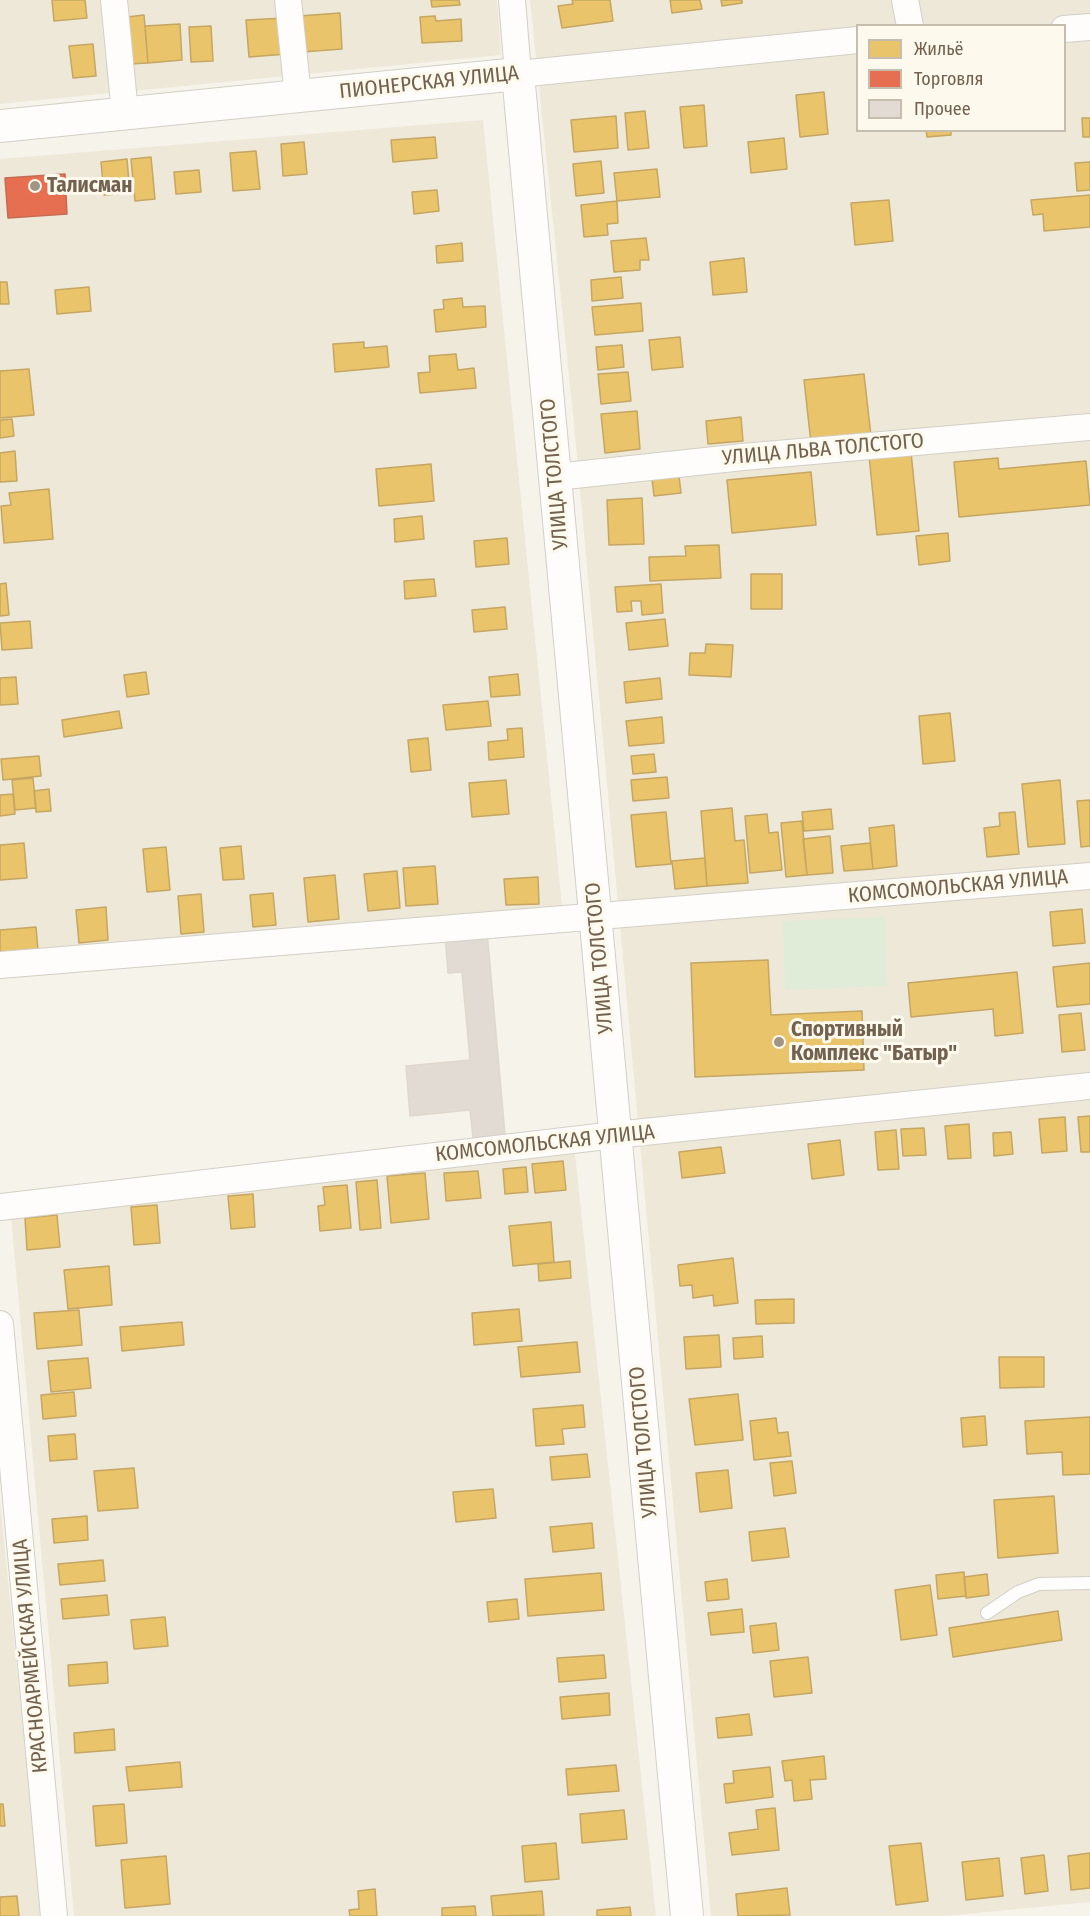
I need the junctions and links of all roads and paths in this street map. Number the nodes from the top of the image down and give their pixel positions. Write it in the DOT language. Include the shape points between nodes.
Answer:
graph roads {
  1 [pos="114,0"];
  2 [pos="288,0"];
  3 [pos="512,0"];
  4 [pos="905,0"];
  5 [pos="910,24"];
  6 [pos="1090,27"];
  7 [pos="1066,29"];
  8 [pos="856,40"];
  9 [pos="518,74"];
  10 [pos="298,96"];
  11 [pos="125,113"];
  12 [pos="0,126"];
  13 [pos="1090,427"];
  14 [pos="556,477"];
  15 [pos="1090,876"];
  16 [pos="596,916"];
  17 [pos="0,965"];
  18 [pos="1090,1086"];
  19 [pos="615,1136"];
  20 [pos="0,1207"];
  21 [pos="0,1324"];
  22 [pos="1090,1583"];
  23 [pos="987,1613"];
  24 [pos="54,1916"];
  25 [pos="687,1916"];
  1 -- 11 [label="street"];
  2 -- 10 [label="street"];
  3 -- 9 [label="street, УЛИЦА ТОЛСТОГО"];
  4 -- 5 [label="street"];
  6 -- 7 [label="street"];
  8 -- 9 [label="street, ПИОНЕРСКАЯ УЛИЦА"];
  9 -- 10 [label="street, ПИОНЕРСКАЯ УЛИЦА"];
  9 -- 14 [label="street, УЛИЦА ТОЛСТОГО"];
  10 -- 11 [label="street, ПИОНЕРСКАЯ УЛИЦА"];
  11 -- 12 [label="street, ПИОНЕРСКАЯ УЛИЦА"];
  13 -- 14 [label="street, УЛИЦА ЛЬВА ТОЛСТОГО"];
  14 -- 16 [label="street, УЛИЦА ТОЛСТОГО"];
  15 -- 16 [label="street, КОМСОМОЛЬСКАЯ УЛИЦА"];
  16 -- 17 [label="street, КОМСОМОЛЬСКАЯ УЛИЦА"];
  16 -- 19 [label="street, УЛИЦА ТОЛСТОГО"];
  18 -- 19 [label="street, КОМСОМОЛЬСКАЯ УЛИЦА"];
  19 -- 20 [label="street, КОМСОМОЛЬСКАЯ УЛИЦА"];
  19 -- 25 [label="street, УЛИЦА ТОЛСТОГО"];
  21 -- 24 [label="street, КРАСНОАРМЕЙСКАЯ УЛИЦА"];
  22 -- 23 [label="lane" via="1039,1584 1018,1592"];
}
